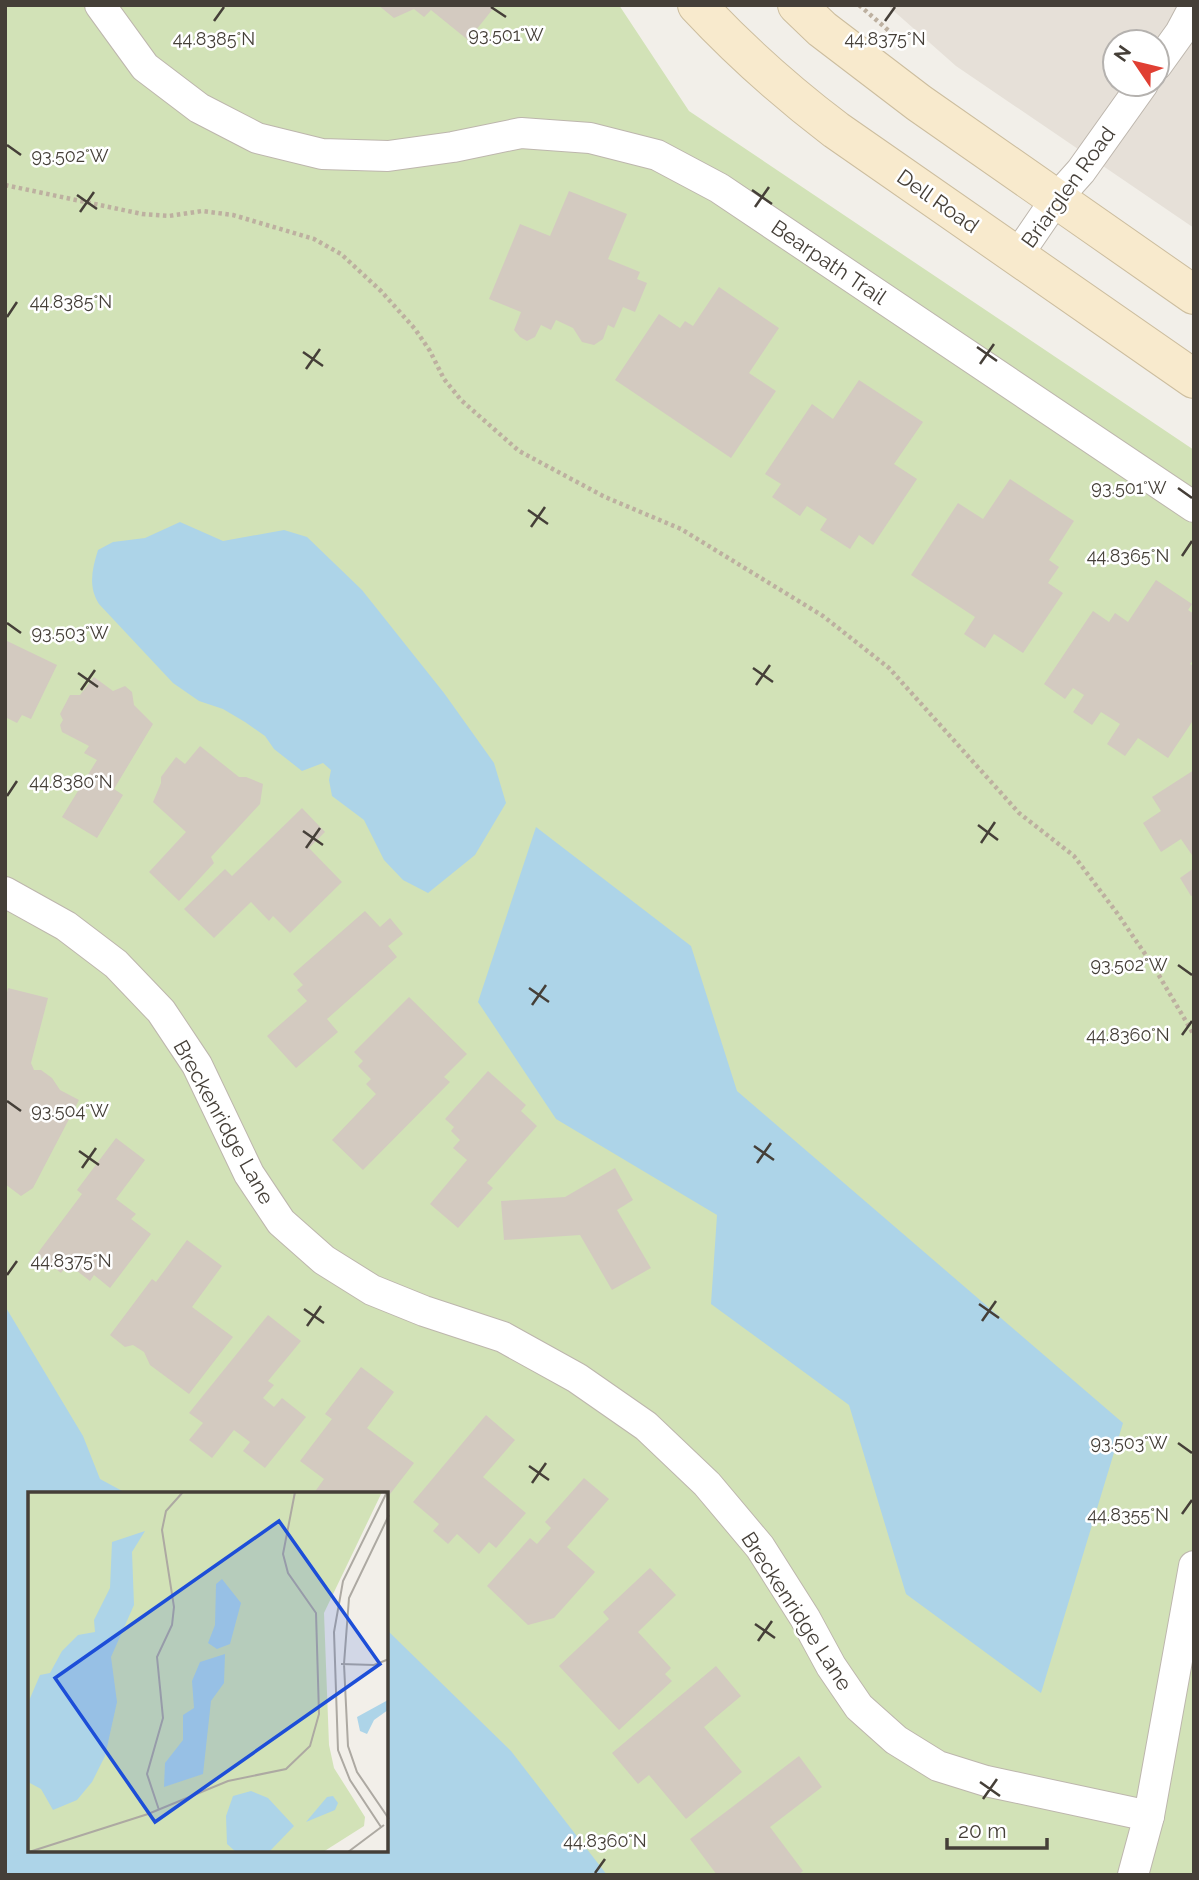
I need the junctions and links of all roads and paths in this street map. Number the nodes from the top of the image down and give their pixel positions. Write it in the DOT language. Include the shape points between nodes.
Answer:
graph roads {
  1 [pos="100,5"];
  2 [pos="697,5"];
  3 [pos="797,5"];
  4 [pos="1194,7"];
  5 [pos="1171,46"];
  6 [pos="1133,98"];
  7 [pos="5,185"];
  8 [pos="1056,199"];
  9 [pos="1017,256"];
  10 [pos="1194,295"];
  11 [pos="1194,379"];
  12 [pos="1194,507"];
  13 [pos="5,892"];
  14 [pos="1194,1035"];
  15 [pos="1194,1566"];
  16 [pos="1149,1816"];
  17 [pos="1133,1875"];
  1 -- 12 [label="street, Bearpath Trail" via="145,67 199,108 257,138 322,154 388,156 521,133 590,138 657,155 719,188"];
  2 -- 9 [label="main road, Dell Road" via="796,99"];
  3 -- 8 [label="main road" via="919,103"];
  4 -- 5 [label="street"];
  6 -- 8 [label="street, Briarglen Road"];
  7 -- 14 [label="path" via="142,214 202,211 233,215 313,239 341,254 415,329 461,400 519,451 605,497 681,529 822,616 889,668 1019,813 1074,856 1154,967"];
  8 -- 9 [label="street, Briarglen Road"];
  8 -- 10 [label="main road"];
  9 -- 11 [label="main road, Dell Road"];
  13 -- 16 [label="street, Breckenridge Lane" via="66,926 116,964 161,1011 197,1065 248,1174 281,1222 324,1260 372,1290 503,1337 577,1378 646,1426 707,1484 760,1547 859,1707 896,1740 938,1766 986,1781"];
  15 -- 16 [label="street"];
  16 -- 17 [label="street"];
}
